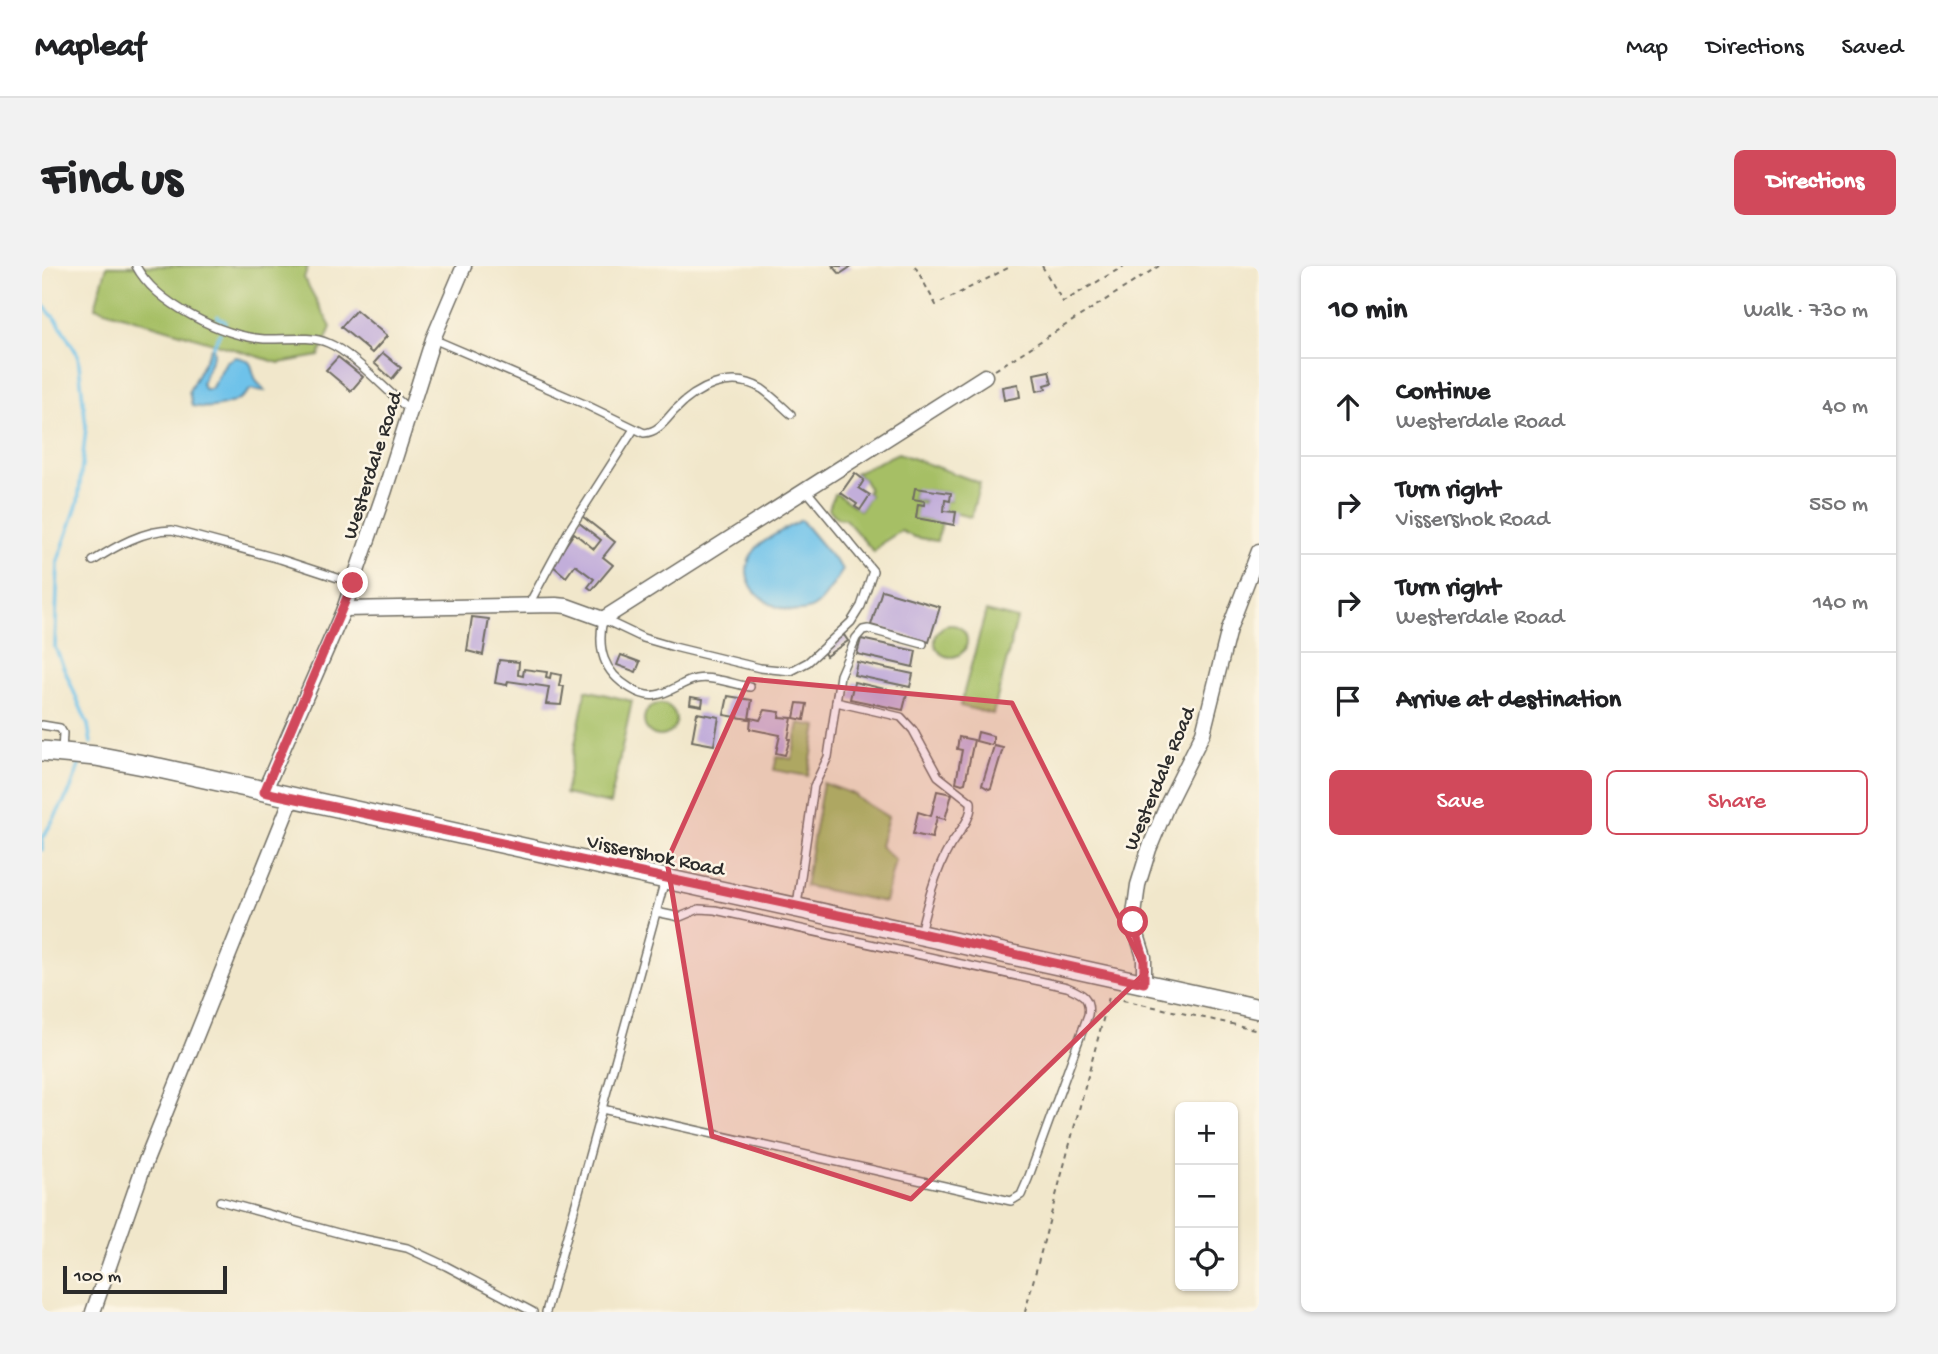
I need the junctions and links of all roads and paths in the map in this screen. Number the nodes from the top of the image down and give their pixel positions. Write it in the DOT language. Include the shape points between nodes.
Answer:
graph roads {
  1 [pos="136,266"];
  2 [pos="464,266"];
  3 [pos="915,266"];
  4 [pos="1012,266"];
  5 [pos="1042,266"];
  6 [pos="1124,266"];
  7 [pos="1158,266"];
  8 [pos="433,340"];
  9 [pos="985,376"];
  10 [pos="411,411"];
  11 [pos="791,414"];
  12 [pos="635,429"];
  13 [pos="806,489"];
  14 [pos="1259,551"];
  15 [pos="93,561"];
  16 [pos="353,583"];
  17 [pos="529,604"];
  18 [pos="344,609"];
  19 [pos="603,620"];
  20 [pos="923,644"];
  21 [pos="750,687"];
  22 [pos="836,702"];
  23 [pos="42,724"];
  24 [pos="42,751"];
  25 [pos="62,752"];
  26 [pos="264,792"];
  27 [pos="292,798"];
  28 [pos="665,879"];
  29 [pos="797,908"];
  30 [pos="656,912"];
  31 [pos="919,934"];
  32 [pos="1144,983"];
  33 [pos="1259,1009"];
  34 [pos="1259,1030"];
  35 [pos="602,1109"];
  36 [pos="220,1201"];
  37 [pos="93,1312"];
  38 [pos="533,1312"];
  39 [pos="546,1312"];
  40 [pos="1025,1312"];
  1 -- 10 [label="lane" via="162,297 211,324 260,339 310,339 335,346"];
  2 -- 8 [label="street, Westerdale Road"];
  3 -- 4 [label="path" via="936,305"];
  5 -- 6 [label="path" via="1063,302"];
  7 -- 9 [label="path"];
  8 -- 10 [label="street, Westerdale Road"];
  8 -- 12 [label="lane"];
  9 -- 13 [label="street"];
  10 -- 16 [label="street, Westerdale Road"];
  11 -- 12 [label="lane" via="750,383 726,381 694,393 653,431"];
  12 -- 17 [label="lane" via="568,532"];
  13 -- 19 [label="street"];
  13 -- 19 [label="lane" via="873,570 851,622 802,667 784,672 760,668 643,638"];
  14 -- 32 [label="street, Westerdale Road" via="1229,629 1203,733 1168,803 1138,885 1133,922 1144,957"];
  15 -- 16 [label="lane" via="141,537 172,530"];
  16 -- 18 [label="street, Westerdale Road"];
  17 -- 18 [label="street"];
  17 -- 19 [label="street" via="567,606"];
  18 -- 26 [label="street, Westerdale Road"];
  19 -- 21 [label="lane" via="599,643 603,659 616,678 636,692 656,695 695,679"];
  20 -- 22 [label="lane" via="863,630 840,675"];
  22 -- 29 [label="lane" via="828,757 814,786"];
  22 -- 31 [label="lane" via="901,717 939,776 971,802 969,816 939,870"];
  23 -- 25 [label="lane" via="62,730"];
  24 -- 25 [label="main road, Vissershok Road"];
  25 -- 26 [label="main road, Vissershok Road"];
  26 -- 27 [label="main road, Vissershok Road"];
  27 -- 28 [label="main road, Vissershok Road"];
  27 -- 37 [label="street" via="143,1168"];
  28 -- 29 [label="main road, Vissershok Road"];
  28 -- 30 [label="lane"];
  29 -- 31 [label="main road, Vissershok Road"];
  30 -- 35 [label="lane"];
  30 -- 35 [label="lane" via="680,917 704,908 715,910 1067,987 1086,997 1088,1015 1028,1179 1021,1195 1011,1201"];
  31 -- 32 [label="main road, Vissershok Road"];
  32 -- 33 [label="main road, Vissershok Road"];
  34 -- 40 [label="path" via="1109,998"];
  35 -- 39 [label="lane"];
  36 -- 38 [label="lane" via="407,1248"];
}
